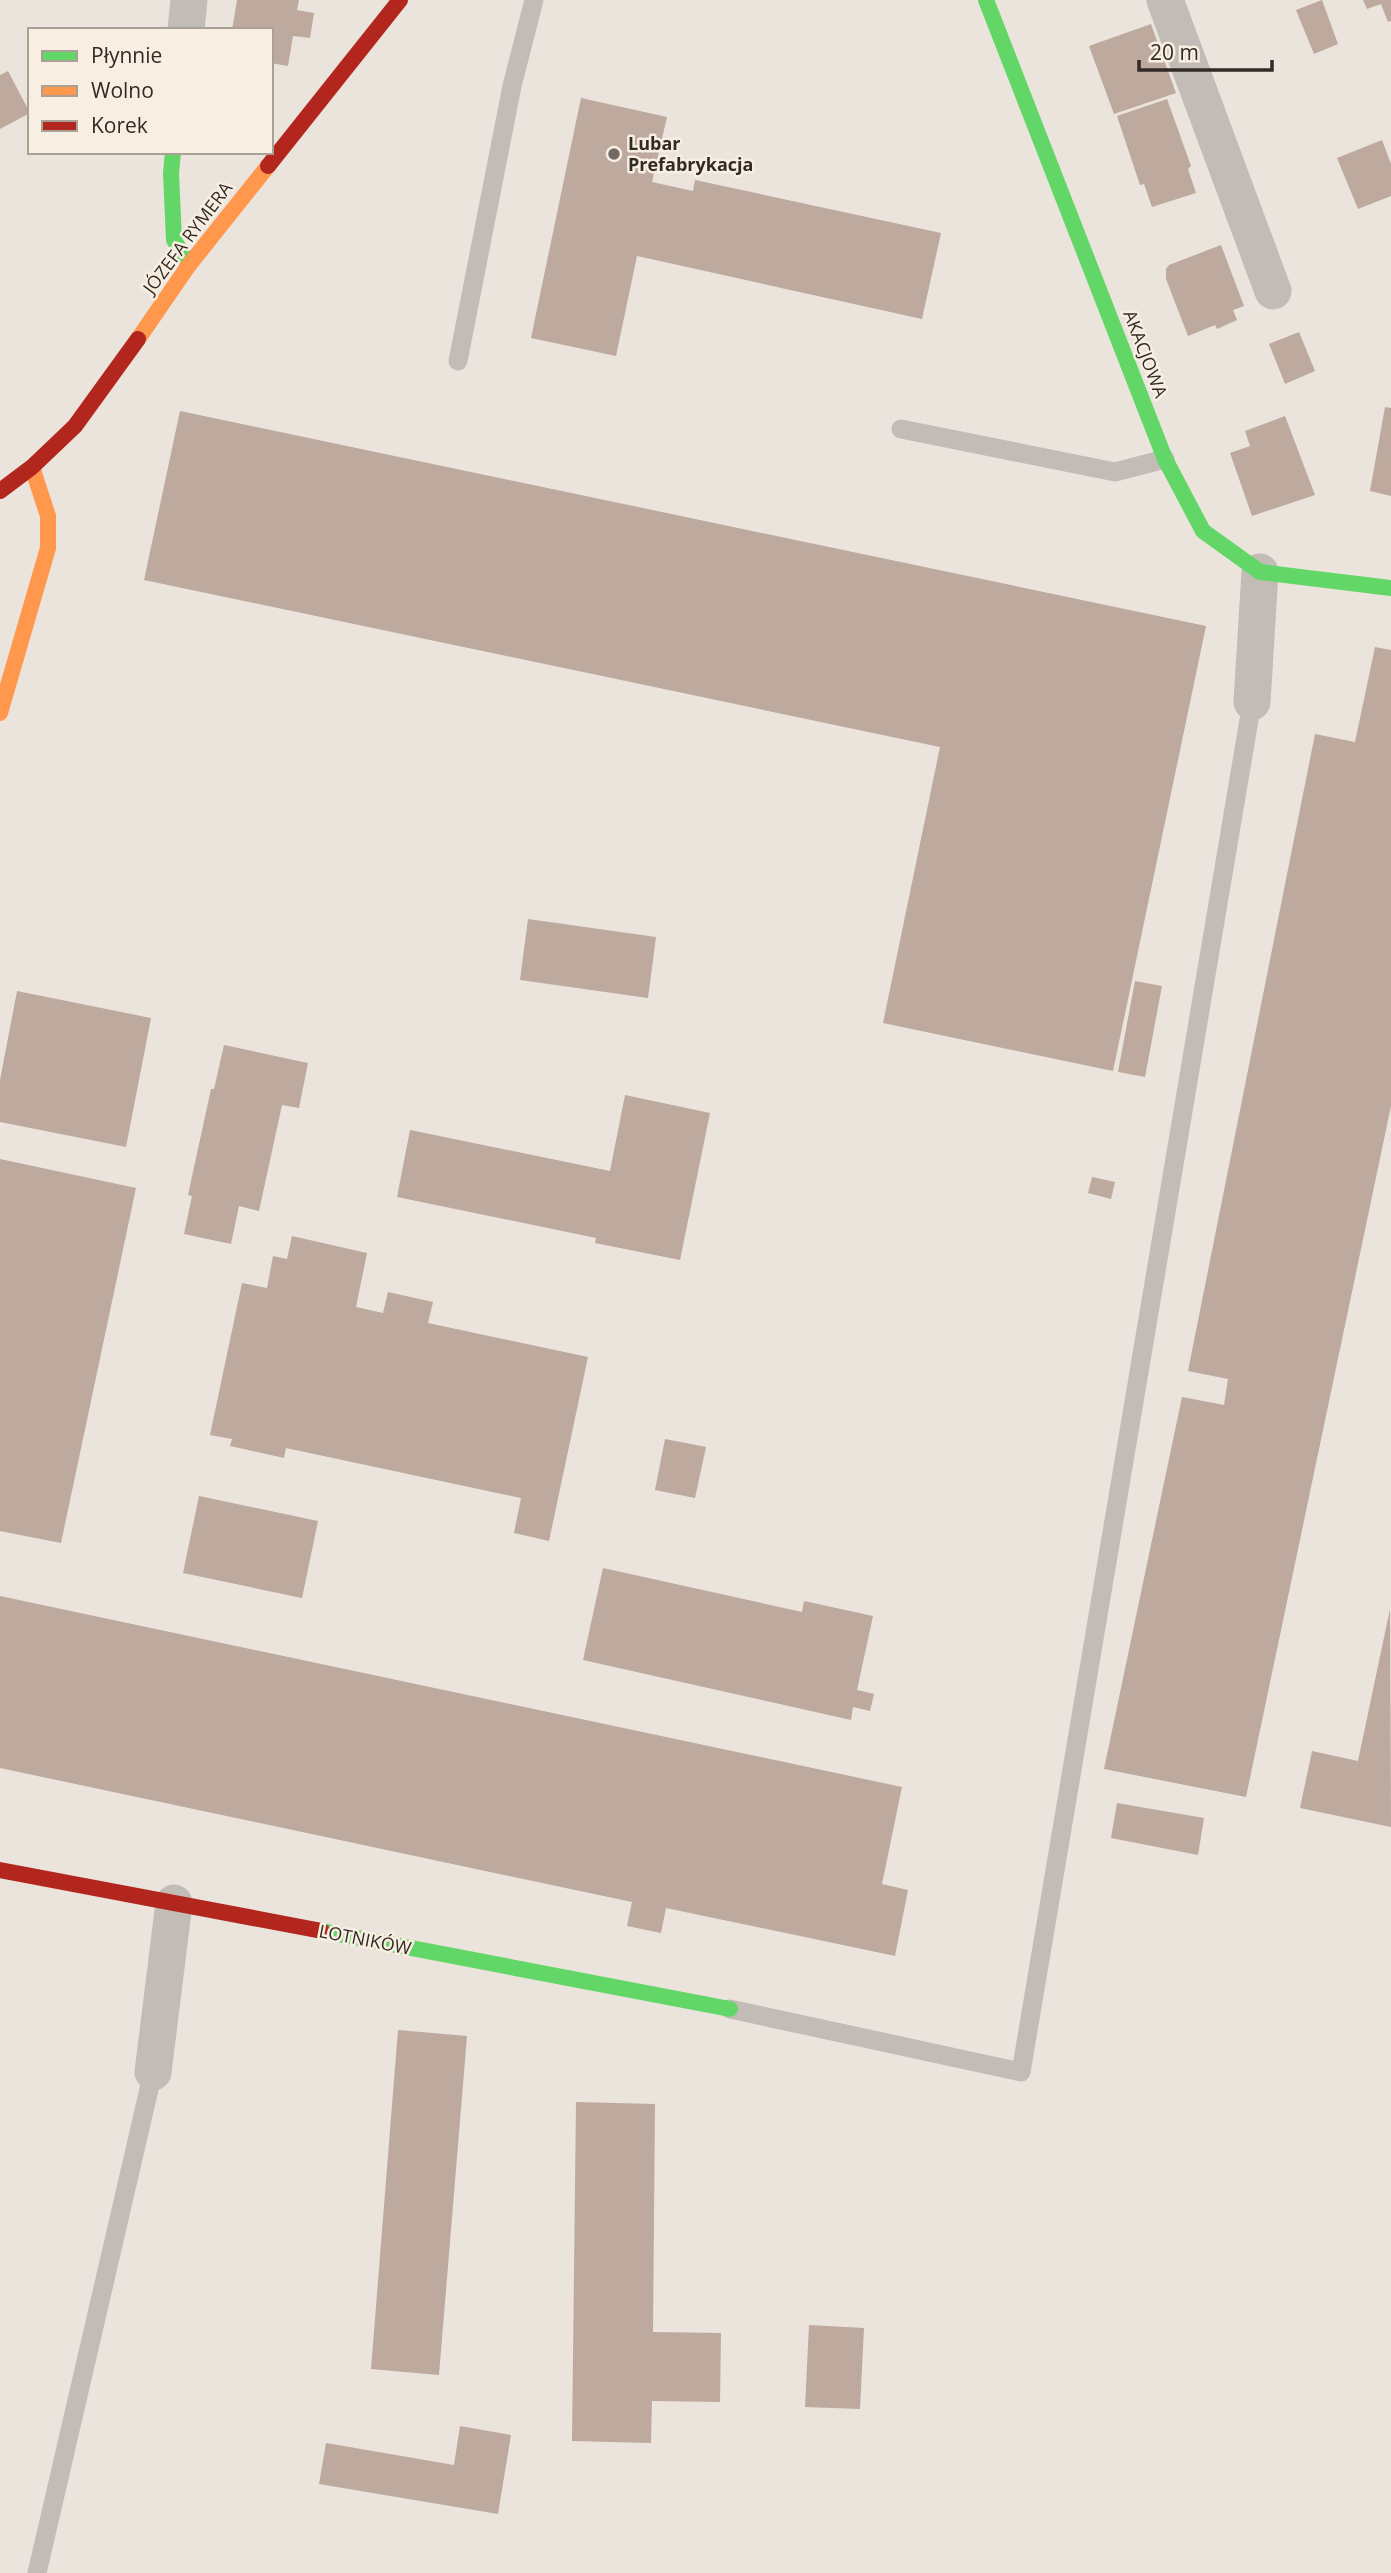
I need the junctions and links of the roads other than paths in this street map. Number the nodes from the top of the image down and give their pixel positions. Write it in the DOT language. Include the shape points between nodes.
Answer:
graph roads {
  1 [pos="189,0"];
  2 [pos="400,0"];
  3 [pos="534,0"];
  4 [pos="986,0"];
  5 [pos="1165,0"];
  6 [pos="186,28"];
  7 [pos="173,154"];
  8 [pos="190,265"];
  9 [pos="1273,291"];
  10 [pos="458,361"];
  11 [pos="901,429"];
  12 [pos="1166,459"];
  13 [pos="32,467"];
  14 [pos="0,491"];
  15 [pos="1260,572"];
  16 [pos="1391,588"];
  17 [pos="1252,702"];
  18 [pos="0,713"];
  19 [pos="0,1870"];
  20 [pos="174,1903"];
  21 [pos="730,2010"];
  22 [pos="153,2072"];
  23 [pos="37,2573"];
  1 -- 6 [label="street"];
  2 -- 8 [label="street, JÓZEFA RYMERA"];
  3 -- 10 [label="lane" via="512,86"];
  4 -- 12 [label="street, AKACJOWA"];
  5 -- 9 [label="street"];
  7 -- 8 [label="street" via="174,240"];
  8 -- 13 [label="street, JÓZEFA RYMERA" via="75,426"];
  11 -- 12 [label="lane" via="1115,472"];
  12 -- 15 [label="street, AKACJOWA" via="1203,531"];
  13 -- 14 [label="street, JÓZEFA RYMERA"];
  13 -- 18 [label="street" via="48,516 48,548"];
  15 -- 16 [label="street, AKACJOWA"];
  15 -- 17 [label="street"];
  17 -- 21 [label="lane" via="1021,2071"];
  19 -- 20 [label="street, LOTNIKÓW"];
  20 -- 21 [label="street, LOTNIKÓW"];
  20 -- 22 [label="street"];
  22 -- 23 [label="lane"];
}
